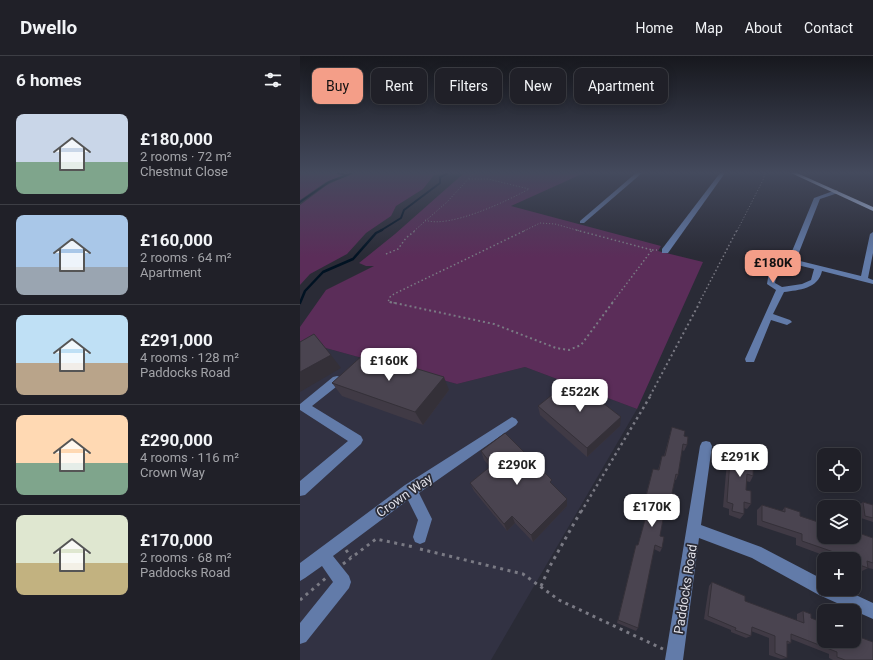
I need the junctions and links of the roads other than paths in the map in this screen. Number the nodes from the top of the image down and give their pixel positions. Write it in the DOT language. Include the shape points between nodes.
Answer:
graph roads {
  1 [pos="606,201"];
  2 [pos="701,201"];
  3 [pos="816,201"];
  4 [pos="856,201"];
  5 [pos="873,209"];
  6 [pos="582,222"];
  7 [pos="873,234"];
  8 [pos="665,251"];
  9 [pos="774,266"];
  10 [pos="818,268"];
  11 [pos="864,280"];
  12 [pos="873,282"];
  13 [pos="781,290"];
  14 [pos="769,316"];
  15 [pos="787,322"];
  16 [pos="750,359"];
  17 [pos="337,380"];
  18 [pos="512,422"];
  19 [pos="706,446"];
  20 [pos="304,486"];
  21 [pos="410,490"];
  22 [pos="694,529"];
  23 [pos="420,537"];
  24 [pos="323,555"];
  25 [pos="300,573"];
  26 [pos="817,585"];
  27 [pos="840,596"];
  28 [pos="873,611"];
  29 [pos="300,636"];
  30 [pos="675,657"];
  1 -- 6 [label="street"];
  2 -- 8 [label="street"];
  3 -- 10 [label="street" via="792,261"];
  4 -- 5 [label="main road"];
  7 -- 11 [label="street"];
  9 -- 13 [label="street" via="771,284"];
  10 -- 11 [label="street"];
  10 -- 13 [label="street" via="816,278 808,285"];
  11 -- 12 [label="street"];
  13 -- 14 [label="street"];
  14 -- 15 [label="street"];
  14 -- 16 [label="street"];
  17 -- 20 [label="street" via="304,407 357,440"];
  18 -- 21 [label="street, Crown Way"];
  19 -- 22 [label="street, Paddocks Road"];
  21 -- 23 [label="street" via="425,519"];
  21 -- 24 [label="street, Crown Way"];
  22 -- 26 [label="street" via="756,552"];
  22 -- 30 [label="street, Paddocks Road"];
  24 -- 25 [label="street, Crown Way"];
  24 -- 29 [label="street" via="343,582"];
  27 -- 28 [label="street"];
}
